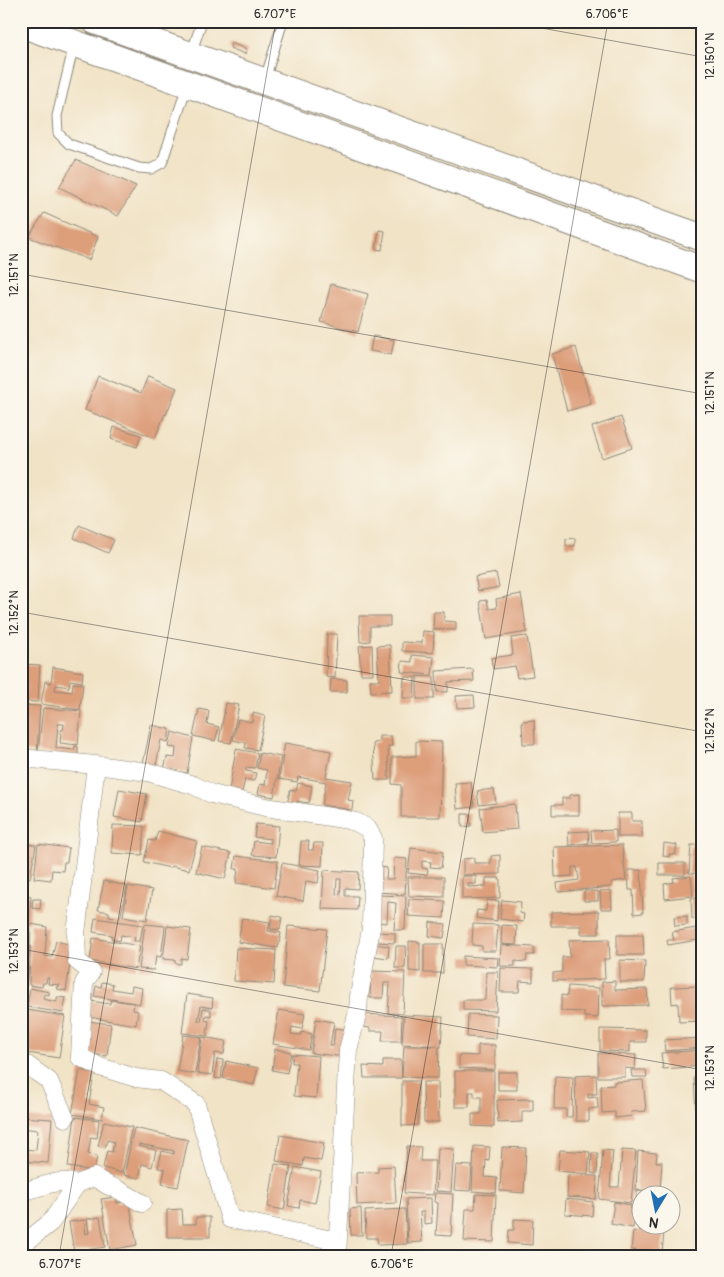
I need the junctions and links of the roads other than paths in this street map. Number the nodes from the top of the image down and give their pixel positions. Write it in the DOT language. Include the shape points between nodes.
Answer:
graph roads {
  1 [pos="94,21"];
  2 [pos="202,21"];
  3 [pos="283,21"];
  4 [pos="21,24"];
  5 [pos="74,43"];
  6 [pos="190,55"];
  7 [pos="264,82"];
  8 [pos="188,85"];
  9 [pos="703,238"];
  10 [pos="703,270"];
  11 [pos="21,758"];
  12 [pos="96,765"];
  13 [pos="21,1062"];
  14 [pos="65,1118"];
  15 [pos="77,1184"];
  16 [pos="21,1191"];
  17 [pos="142,1203"];
  18 [pos="21,1228"];
  19 [pos="39,1232"];
  20 [pos="21,1246"];
  21 [pos="337,1248"];
  1 -- 6 [label="main road"];
  2 -- 6 [label="lane"];
  3 -- 7 [label="lane"];
  4 -- 5 [label="main road"];
  5 -- 8 [label="main road"];
  5 -- 8 [label="lane" via="56,116 58,134 69,144 139,168 151,169 162,163"];
  6 -- 7 [label="main road"];
  7 -- 9 [label="main road"];
  8 -- 10 [label="main road"];
  11 -- 12 [label="street"];
  12 -- 21 [label="street" via="76,934 77,961 91,972 84,984 80,1057 136,1078 161,1081 196,1104 230,1219"];
  12 -- 21 [label="street" via="148,772 212,794 265,807 356,822 367,828 373,838 371,928 348,1050"];
  13 -- 14 [label="street" via="49,1081"];
  15 -- 16 [label="street" via="55,1182"];
  15 -- 17 [label="street" via="94,1177"];
  15 -- 19 [label="street" via="52,1222"];
  18 -- 19 [label="street"];
  19 -- 20 [label="street"];
}
